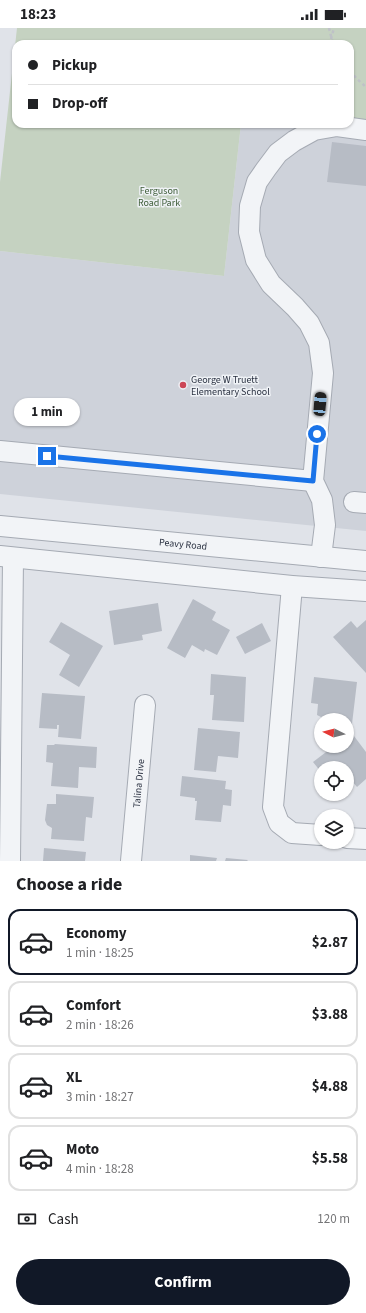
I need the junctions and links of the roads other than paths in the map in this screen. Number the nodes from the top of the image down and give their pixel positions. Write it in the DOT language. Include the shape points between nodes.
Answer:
graph roads {
  1 [pos="326,128"];
  2 [pos="352,128"];
  3 [pos="366,130"];
  4 [pos="0,451"];
  5 [pos="313,481"];
  6 [pos="0,526"];
  7 [pos="7,557"];
  8 [pos="321,557"];
  9 [pos="366,561"];
  10 [pos="292,586"];
  11 [pos="366,591"];
  12 [pos="145,705"];
  13 [pos="314,834"];
  14 [pos="354,838"];
  15 [pos="366,839"];
  16 [pos="10,861"];
  17 [pos="131,861"];
  1 -- 5 [label="street" via="314,130 294,141 278,153 266,169 257,182 250,206 249,232 256,260 271,284 309,323 319,343 322,373"];
  2 -- 3 [label="street"];
  4 -- 5 [label="street"];
  5 -- 8 [label="street" via="322,500 325,525"];
  6 -- 8 [label="street, Peavy Road"];
  7 -- 10 [label="street"];
  7 -- 16 [label="street"];
  8 -- 9 [label="street, Peavy Road"];
  10 -- 11 [label="street"];
  10 -- 13 [label="street" via="273,807 279,823 292,832"];
  12 -- 17 [label="street, Talina Drive"];
  14 -- 15 [label="street"];
}
